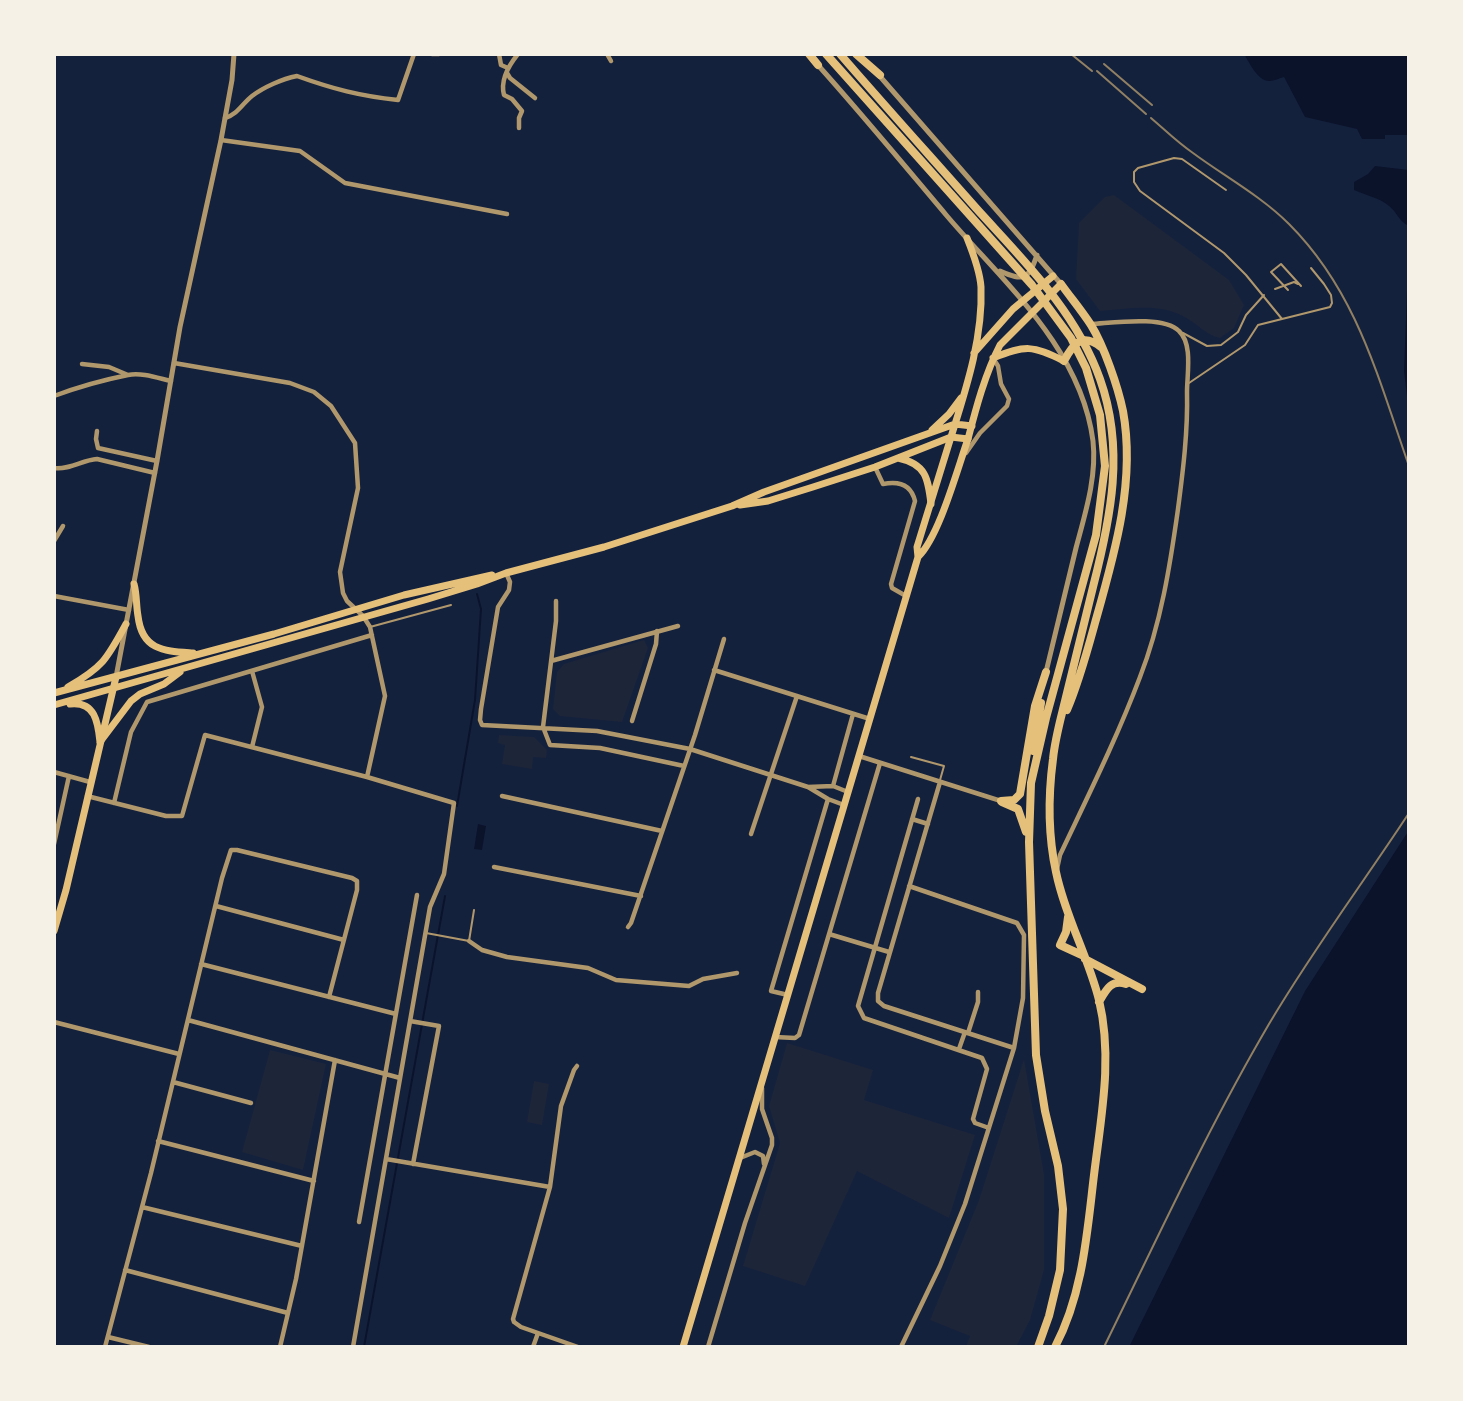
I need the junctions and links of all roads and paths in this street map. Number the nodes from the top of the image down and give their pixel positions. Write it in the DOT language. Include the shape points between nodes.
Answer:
graph roads {
  1 [pos="234,54"];
  2 [pos="414,54"];
  3 [pos="432,54"];
  4 [pos="439,54"];
  5 [pos="500,54"];
  6 [pos="518,54"];
  7 [pos="607,54"];
  8 [pos="808,54"];
  9 [pos="826,54"];
  10 [pos="840,54"];
  11 [pos="858,54"];
  12 [pos="611,61"];
  13 [pos="818,65"];
  14 [pos="508,71"];
  15 [pos="880,75"];
  16 [pos="535,98"];
  17 [pos="225,117"];
  18 [pos="890,118"];
  19 [pos="519,128"];
  20 [pos="221,140"];
  21 [pos="1226,190"];
  22 [pos="507,214"];
  23 [pos="967,238"];
  24 [pos="1037,255"];
  25 [pos="1311,268"];
  26 [pos="997,270"];
  27 [pos="1053,276"];
  28 [pos="1061,285"];
  29 [pos="1275,290"];
  30 [pos="1288,290"];
  31 [pos="1264,295"];
  32 [pos="1023,301"];
  33 [pos="1032,313"];
  34 [pos="1282,319"];
  35 [pos="1090,324"];
  36 [pos="1179,331"];
  37 [pos="1102,348"];
  38 [pos="974,353"];
  39 [pos="993,358"];
  40 [pos="1064,361"];
  41 [pos="174,363"];
  42 [pos="82,364"];
  43 [pos="128,375"];
  44 [pos="171,381"];
  45 [pos="1187,384"];
  46 [pos="966,389"];
  47 [pos="54,396"];
  48 [pos="955,424"];
  49 [pos="972,426"];
  50 [pos="97,431"];
  51 [pos="922,436"];
  52 [pos="951,437"];
  53 [pos="968,439"];
  54 [pos="897,458"];
  55 [pos="961,459"];
  56 [pos="157,461"];
  57 [pos="874,467"];
  58 [pos="54,468"];
  59 [pos="155,473"];
  60 [pos="931,504"];
  61 [pos="732,506"];
  62 [pos="63,526"];
  63 [pos="54,541"];
  64 [pos="918,557"];
  65 [pos="507,573"];
  66 [pos="134,584"];
  67 [pos="54,596"];
  68 [pos="906,596"];
  69 [pos="556,601"];
  70 [pos="452,605"];
  71 [pos="354,609"];
  72 [pos="129,610"];
  73 [pos="363,616"];
  74 [pos="126,624"];
  75 [pos="678,626"];
  76 [pos="370,627"];
  77 [pos="657,631"];
  78 [pos="372,635"];
  79 [pos="724,639"];
  80 [pos="257,643"];
  81 [pos="199,654"];
  82 [pos="551,661"];
  83 [pos="196,664"];
  84 [pos="714,670"];
  85 [pos="252,671"];
  86 [pos="1046,672"];
  87 [pos="116,677"];
  88 [pos="114,688"];
  89 [pos="56,693"];
  90 [pos="797,696"];
  91 [pos="54,705"];
  92 [pos="853,714"];
  93 [pos="870,719"];
  94 [pos="632,721"];
  95 [pos="543,727"];
  96 [pos="1058,731"];
  97 [pos="100,742"];
  98 [pos="252,747"];
  99 [pos="690,749"];
  100 [pos="859,756"];
  101 [pos="912,757"];
  102 [pos="880,763"];
  103 [pos="684,766"];
  104 [pos="54,772"];
  105 [pos="771,775"];
  106 [pos="69,776"];
  107 [pos="368,777"];
  108 [pos="90,782"];
  109 [pos="940,782"];
  110 [pos="1031,783"];
  111 [pos="833,786"];
  112 [pos="808,787"];
  113 [pos="848,792"];
  114 [pos="87,796"];
  115 [pos="501,796"];
  116 [pos="828,799"];
  117 [pos="918,799"];
  118 [pos="1001,801"];
  119 [pos="114,803"];
  120 [pos="844,805"];
  121 [pos="912,819"];
  122 [pos="928,824"];
  123 [pos="662,831"];
  124 [pos="752,834"];
  125 [pos="1029,842"];
  126 [pos="54,844"];
  127 [pos="494,867"];
  128 [pos="1056,874"];
  129 [pos="909,886"];
  130 [pos="417,895"];
  131 [pos="640,896"];
  132 [pos="54,900"];
  133 [pos="62,903"];
  134 [pos="415,904"];
  135 [pos="216,906"];
  136 [pos="430,907"];
  137 [pos="474,910"];
  138 [pos="1068,912"];
  139 [pos="628,927"];
  140 [pos="54,931"];
  141 [pos="426,933"];
  142 [pos="829,934"];
  143 [pos="344,940"];
  144 [pos="469,941"];
  145 [pos="874,948"];
  146 [pos="890,952"];
  147 [pos="1085,958"];
  148 [pos="201,964"];
  149 [pos="737,973"];
  150 [pos="978,992"];
  151 [pos="788,995"];
  152 [pos="329,997"];
  153 [pos="1099,1002"];
  154 [pos="396,1014"];
  155 [pos="188,1020"];
  156 [pos="410,1021"];
  157 [pos="54,1022"];
  158 [pos="967,1033"];
  159 [pos="775,1036"];
  160 [pos="1014,1048"];
  161 [pos="959,1049"];
  162 [pos="180,1054"];
  163 [pos="335,1060"];
  164 [pos="577,1066"];
  165 [pos="385,1074"];
  166 [pos="400,1078"];
  167 [pos="762,1082"];
  168 [pos="172,1083"];
  169 [pos="251,1103"];
  170 [pos="989,1128"];
  171 [pos="158,1141"];
  172 [pos="386,1159"];
  173 [pos="739,1159"];
  174 [pos="413,1164"];
  175 [pos="761,1175"];
  176 [pos="314,1181"];
  177 [pos="550,1187"];
  178 [pos="142,1207"];
  179 [pos="359,1222"];
  180 [pos="302,1246"];
  181 [pos="125,1270"];
  182 [pos="288,1313"];
  183 [pos="538,1333"];
  184 [pos="108,1337"];
  185 [pos="105,1347"];
  186 [pos="149,1347"];
  187 [pos="280,1347"];
  188 [pos="353,1347"];
  189 [pos="533,1347"];
  190 [pos="578,1347"];
  191 [pos="684,1347"];
  192 [pos="708,1347"];
  193 [pos="901,1347"];
  194 [pos="1038,1347"];
  195 [pos="1055,1347"];
  1 -- 17 [label="street"];
  2 -- 17 [label="street" via="398,100 365,97 297,76 262,90 232,116"];
  3 -- 4 [label="street"];
  5 -- 14 [label="street" via="501,65"];
  6 -- 14 [label="street"];
  7 -- 12 [label="street"];
  8 -- 13 [label="highway"];
  9 -- 18 [label="highway"];
  10 -- 18 [label="highway"];
  11 -- 15 [label="highway"];
  13 -- 23 [label="street"];
  14 -- 16 [label="street" via="510,78"];
  14 -- 19 [label="street" via="502,89 522,111"];
  15 -- 24 [label="street"];
  17 -- 20 [label="street"];
  18 -- 96 [label="highway" via="1035,274 1068,315 1103,388 1113,429 1113,495"];
  18 -- 110 [label="highway" via="1032,285 1071,338 1086,368 1100,415 1104,445 1102,490 1093,547"];
  20 -- 22 [label="street" via="300,151 345,183"];
  20 -- 41 [label="street"];
  21 -- 31 [label="lane" via="1182,159 1174,158 1134,172 1134,182 1140,191 1224,253"];
  23 -- 26 [label="street"];
  23 -- 38 [label="main road" via="981,286"];
  24 -- 26 [label="street" via="1034,267 1025,277"];
  24 -- 27 [label="street"];
  25 -- 34 [label="lane" via="1332,303"];
  26 -- 32 [label="street"];
  27 -- 28 [label="street"];
  27 -- 32 [label="main road"];
  28 -- 33 [label="main road"];
  28 -- 35 [label="highway"];
  29 -- 30 [label="lane" via="1294,282 1301,286 1281,264 1271,272"];
  31 -- 34 [label="lane"];
  31 -- 36 [label="lane" via="1246,315 1238,332 1221,345 1207,346"];
  32 -- 33 [label="street"];
  32 -- 38 [label="main road"];
  33 -- 39 [label="main road" via="1005,339"];
  33 -- 40 [label="street"];
  34 -- 45 [label="lane" via="1258,325 1245,345"];
  35 -- 36 [label="street" via="1155,322 1170,324"];
  35 -- 37 [label="highway"];
  36 -- 45 [label="street" via="1187,348"];
  37 -- 40 [label="highway" via="1086,339 1080,341"];
  37 -- 96 [label="highway" via="1123,410 1123,505 1106,585"];
  38 -- 46 [label="main road"];
  39 -- 40 [label="main road" via="1017,348 1030,348"];
  39 -- 49 [label="main road"];
  39 -- 55 [label="street" via="1007,406"];
  40 -- 86 [label="street" via="1074,375 1086,412 1093,442 1092,473"];
  41 -- 44 [label="street"];
  41 -- 71 [label="street" via="290,383 314,392 331,405 355,443 358,488 340,572 343,593"];
  42 -- 43 [label="street"];
  43 -- 44 [label="street"];
  43 -- 47 [label="street"];
  44 -- 56 [label="street"];
  45 -- 128 [label="street" via="1181,484 1158,621 1140,676 1060,855"];
  46 -- 48 [label="main road"];
  46 -- 51 [label="main road" via="949,414"];
  48 -- 49 [label="main road"];
  48 -- 51 [label="main road"];
  48 -- 52 [label="main road"];
  49 -- 53 [label="main road"];
  50 -- 56 [label="street" via="98,448"];
  51 -- 61 [label="main road"];
  52 -- 53 [label="main road"];
  52 -- 54 [label="main road"];
  52 -- 60 [label="main road"];
  53 -- 55 [label="main road"];
  54 -- 57 [label="main road"];
  54 -- 60 [label="main road" via="909,461 924,473"];
  55 -- 64 [label="main road" via="934,533"];
  56 -- 59 [label="street"];
  57 -- 61 [label="main road" via="768,501"];
  57 -- 68 [label="street" via="883,484 903,484 915,501 891,584"];
  58 -- 59 [label="street" via="97,459"];
  59 -- 66 [label="street"];
  60 -- 64 [label="main road" via="917,547"];
  61 -- 65 [label="main road"];
  62 -- 63 [label="street"];
  64 -- 68 [label="main road"];
  65 -- 71 [label="main road"];
  65 -- 73 [label="main road"];
  65 -- 95 [label="street" via="509,590 498,607 480,720 482,725"];
  66 -- 72 [label="street"];
  66 -- 81 [label="main road" via="145,638 161,650"];
  67 -- 72 [label="street"];
  68 -- 93 [label="main road"];
  69 -- 82 [label="street"];
  70 -- 76 [label="lane"];
  71 -- 73 [label="street"];
  71 -- 80 [label="main road"];
  72 -- 74 [label="street"];
  73 -- 76 [label="street"];
  73 -- 80 [label="main road"];
  74 -- 87 [label="street"];
  74 -- 89 [label="main road" via="100,666"];
  75 -- 77 [label="street"];
  76 -- 78 [label="street"];
  77 -- 82 [label="street"];
  77 -- 94 [label="street"];
  78 -- 85 [label="street"];
  78 -- 107 [label="street" via="385,696"];
  79 -- 84 [label="street"];
  80 -- 81 [label="main road"];
  80 -- 83 [label="main road"];
  81 -- 87 [label="main road"];
  82 -- 95 [label="street"];
  83 -- 88 [label="main road"];
  83 -- 97 [label="main road" via="135,697"];
  84 -- 90 [label="street"];
  84 -- 99 [label="street"];
  85 -- 98 [label="street" via="262,707"];
  85 -- 119 [label="street" via="147,702 131,732"];
  86 -- 110 [label="highway"];
  86 -- 118 [label="highway" via="1035,706 1020,794 1014,800"];
  87 -- 88 [label="main road"];
  87 -- 89 [label="main road"];
  88 -- 91 [label="main road"];
  88 -- 97 [label="main road"];
  90 -- 92 [label="street"];
  90 -- 105 [label="street"];
  91 -- 97 [label="main road" via="87,706 96,717"];
  92 -- 93 [label="street"];
  92 -- 111 [label="street"];
  93 -- 100 [label="main road"];
  95 -- 99 [label="street" via="597,731"];
  95 -- 103 [label="street" via="550,746 600,748"];
  96 -- 128 [label="highway" via="1049,799"];
  97 -- 108 [label="main road"];
  98 -- 107 [label="street"];
  98 -- 119 [label="street" via="205,735 184,814 178,818"];
  99 -- 103 [label="street"];
  99 -- 105 [label="street"];
  100 -- 102 [label="street"];
  100 -- 113 [label="main road"];
  101 -- 109 [label="lane" via="944,766"];
  102 -- 109 [label="street"];
  102 -- 142 [label="street"];
  103 -- 123 [label="street"];
  104 -- 106 [label="street"];
  105 -- 112 [label="street"];
  105 -- 124 [label="street"];
  106 -- 108 [label="street"];
  106 -- 126 [label="street"];
  107 -- 136 [label="street" via="454,803 444,874"];
  108 -- 114 [label="main road"];
  109 -- 118 [label="street"];
  109 -- 122 [label="street"];
  110 -- 125 [label="highway"];
  111 -- 112 [label="street"];
  111 -- 113 [label="street"];
  112 -- 116 [label="street"];
  113 -- 120 [label="main road"];
  114 -- 119 [label="street"];
  114 -- 133 [label="main road"];
  115 -- 123 [label="street"];
  116 -- 120 [label="street"];
  116 -- 151 [label="street" via="771,991"];
  117 -- 121 [label="street"];
  118 -- 125 [label="highway" via="1021,813"];
  120 -- 151 [label="main road"];
  121 -- 122 [label="street"];
  121 -- 145 [label="street"];
  122 -- 129 [label="street"];
  123 -- 131 [label="street"];
  125 -- 194 [label="highway" via="1036,1055 1063,1209 1060,1270"];
  127 -- 131 [label="street"];
  128 -- 138 [label="highway"];
  129 -- 146 [label="street"];
  129 -- 160 [label="street" via="1012,920 1021,927 1023,998"];
  130 -- 134 [label="street"];
  131 -- 139 [label="street"];
  132 -- 133 [label="street"];
  133 -- 140 [label="main road"];
  134 -- 136 [label="street"];
  134 -- 154 [label="street"];
  135 -- 143 [label="street"];
  135 -- 143 [label="street" via="231,850 352,878 357,881 357,890"];
  135 -- 148 [label="street"];
  136 -- 141 [label="street"];
  137 -- 144 [label="lane"];
  138 -- 147 [label="highway"];
  138 -- 147 [label="highway" via="1068,926 1060,945"];
  141 -- 144 [label="lane"];
  141 -- 156 [label="street"];
  142 -- 145 [label="street"];
  142 -- 159 [label="street" via="799,1035"];
  143 -- 152 [label="street"];
  144 -- 149 [label="street" via="482,950 507,957 588,968 616,980 689,986 703,979"];
  145 -- 146 [label="street"];
  145 -- 161 [label="street" via="858,1003 862,1017"];
  146 -- 158 [label="street" via="878,1001"];
  147 -- 153 [label="highway"];
  147 -- 153 [label="highway" via="1142,989 1114,983"];
  148 -- 152 [label="street"];
  148 -- 155 [label="street"];
  150 -- 158 [label="street"];
  151 -- 159 [label="main road"];
  152 -- 154 [label="street"];
  153 -- 195 [label="highway" via="1106,1057 1104,1104 1081,1269 1071,1309"];
  154 -- 165 [label="street"];
  155 -- 162 [label="street"];
  155 -- 163 [label="street"];
  156 -- 166 [label="street"];
  156 -- 174 [label="street" via="439,1026"];
  157 -- 162 [label="street"];
  158 -- 160 [label="street"];
  158 -- 161 [label="street"];
  159 -- 167 [label="main road"];
  160 -- 170 [label="street"];
  161 -- 170 [label="street" via="980,1056 987,1067 973,1119"];
  162 -- 168 [label="street"];
  163 -- 165 [label="street"];
  163 -- 176 [label="street"];
  164 -- 177 [label="street" via="562,1100"];
  165 -- 166 [label="street"];
  165 -- 179 [label="street"];
  166 -- 172 [label="street"];
  167 -- 173 [label="main road"];
  167 -- 175 [label="street" via="762,1109 772,1145"];
  168 -- 169 [label="street"];
  168 -- 171 [label="street"];
  170 -- 193 [label="street" via="965,1204"];
  171 -- 176 [label="street"];
  171 -- 178 [label="street"];
  172 -- 174 [label="street"];
  172 -- 188 [label="street"];
  173 -- 175 [label="street" via="759,1153 765,1160"];
  173 -- 191 [label="main road"];
  174 -- 177 [label="street"];
  175 -- 192 [label="street"];
  176 -- 180 [label="street"];
  177 -- 183 [label="street" via="513,1315 514,1322"];
  178 -- 180 [label="street"];
  178 -- 181 [label="street"];
  180 -- 182 [label="street"];
  181 -- 182 [label="street"];
  181 -- 184 [label="street"];
  182 -- 187 [label="street"];
  183 -- 189 [label="street"];
  183 -- 190 [label="street"];
  184 -- 185 [label="street"];
  184 -- 186 [label="street"];
}
